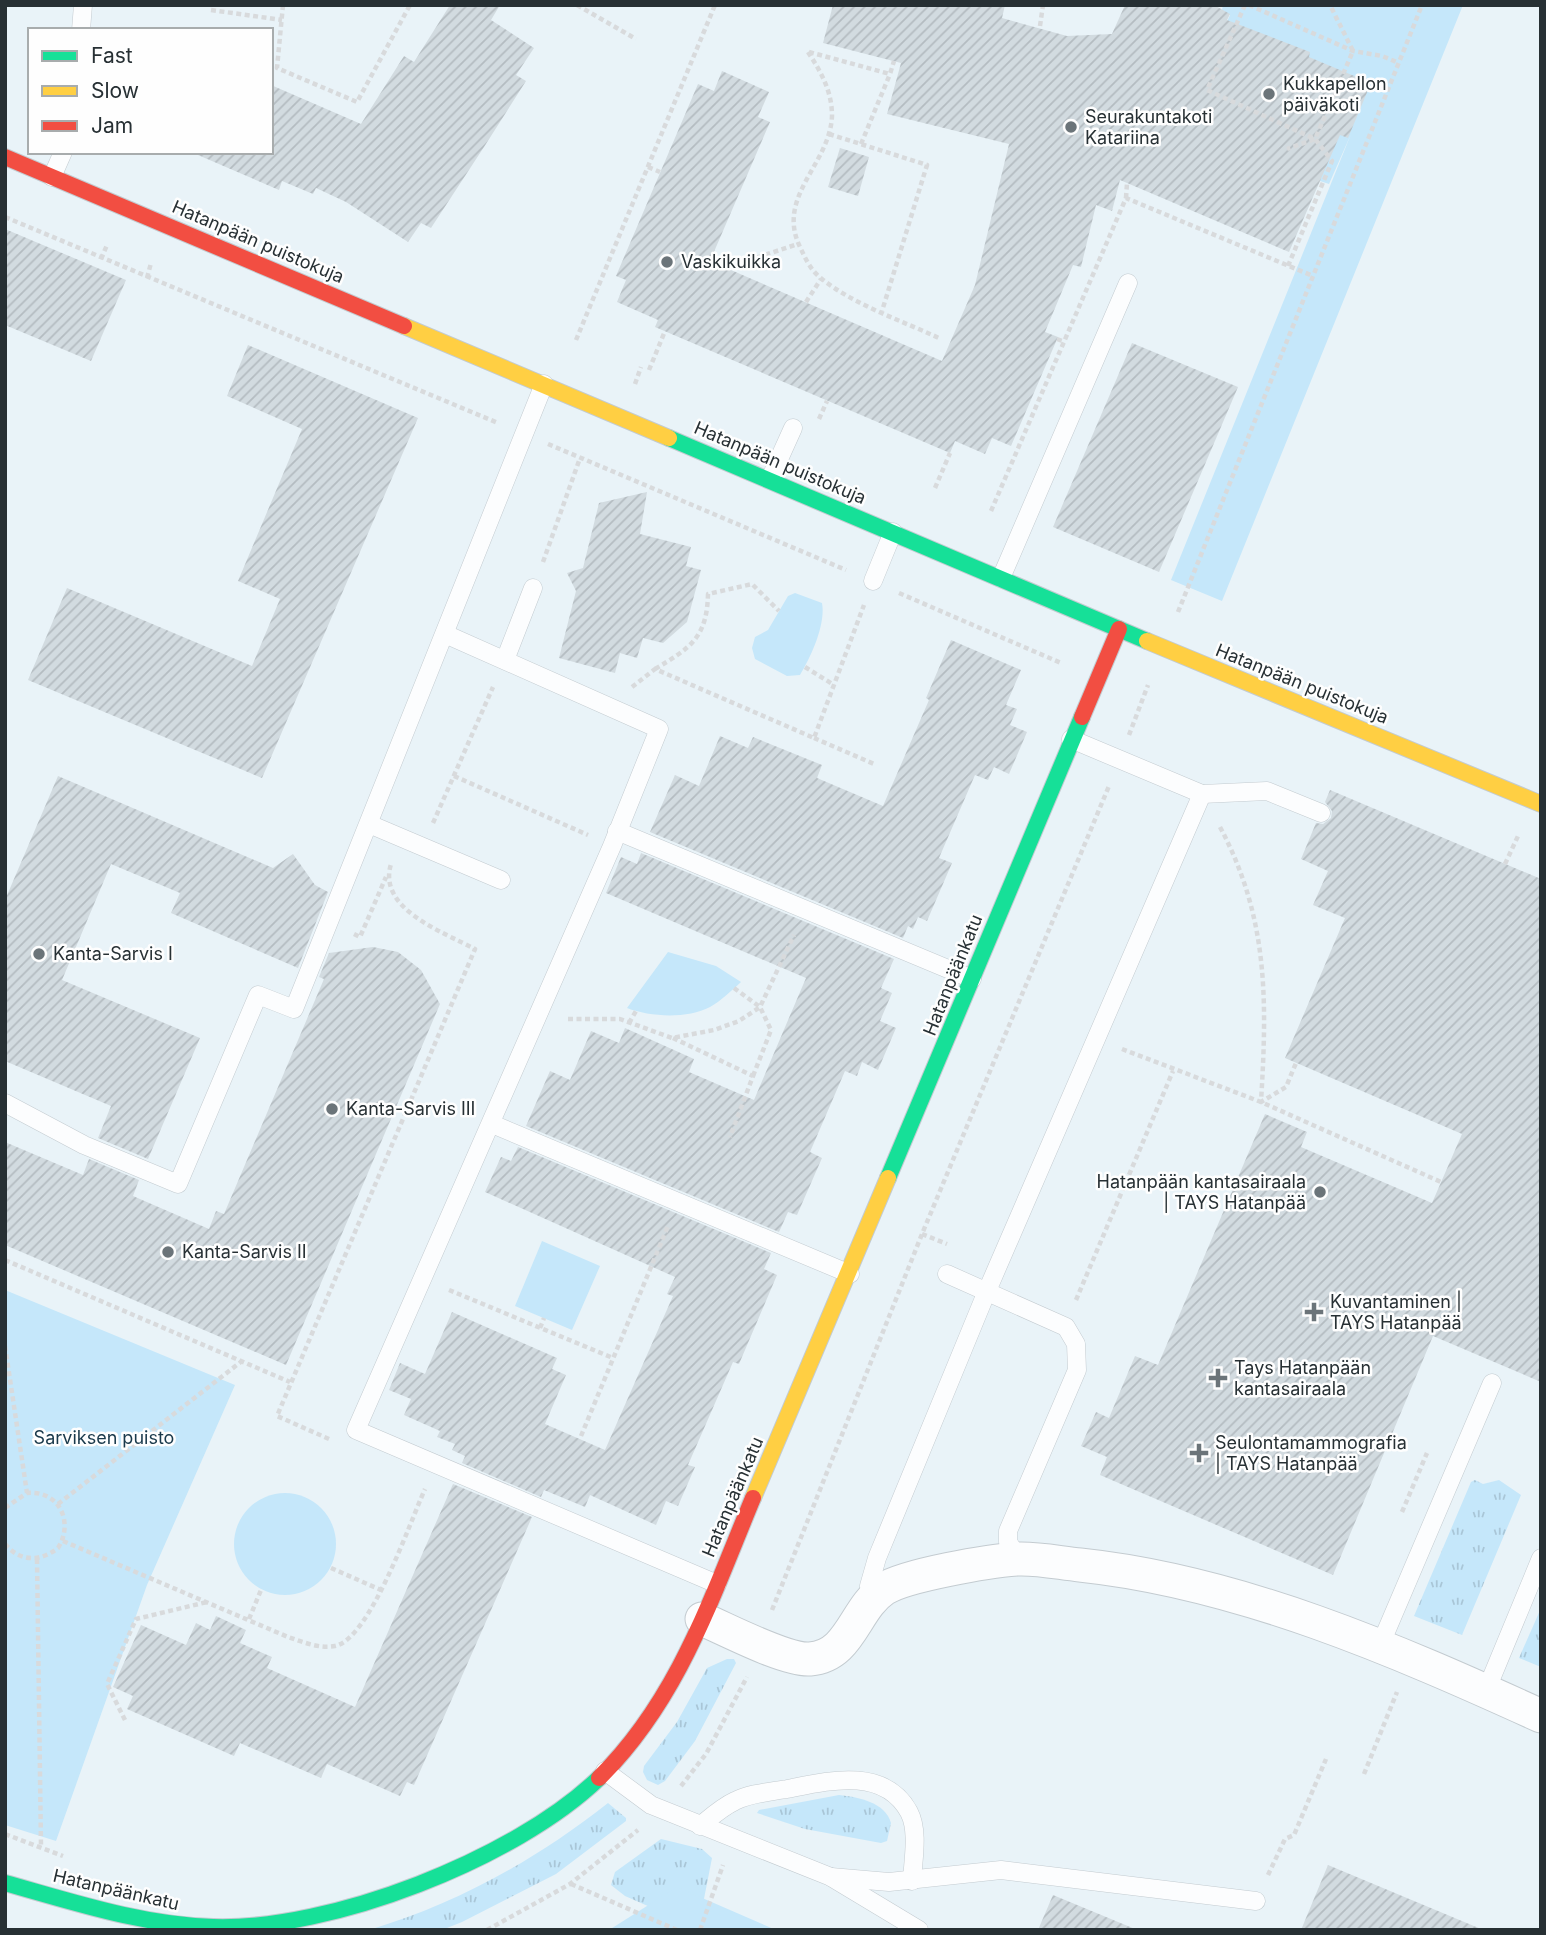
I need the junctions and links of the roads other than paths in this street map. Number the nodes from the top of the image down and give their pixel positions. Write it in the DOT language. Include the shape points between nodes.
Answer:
graph roads {
  1 [pos="83,5"];
  2 [pos="81,28"];
  3 [pos="62,154"];
  4 [pos="5,157"];
  5 [pos="52,177"];
  6 [pos="1128,283"];
  7 [pos="544,384"];
  8 [pos="793,428"];
  9 [pos="770,479"];
  10 [pos="893,532"];
  11 [pos="1001,578"];
  12 [pos="873,581"];
  13 [pos="533,588"];
  14 [pos="1119,629"];
  15 [pos="445,634"];
  16 [pos="505,660"];
  17 [pos="1071,739"];
  18 [pos="1202,794"];
  19 [pos="1541,804"];
  20 [pos="1321,813"];
  21 [pos="369,824"];
  22 [pos="617,831"];
  23 [pos="501,880"];
  24 [pos="972,979"];
  25 [pos="5,1103"];
  26 [pos="492,1124"];
  27 [pos="947,1273"];
  28 [pos="850,1274"];
  29 [pos="987,1291"];
  30 [pos="1492,1383"];
  31 [pos="1541,1558"];
  32 [pos="1018,1559"];
  33 [pos="718,1584"];
  34 [pos="872,1599"];
  35 [pos="702,1619"];
  36 [pos="1379,1648"];
  37 [pos="1486,1691"];
  38 [pos="1541,1716"];
  39 [pos="605,1771"];
  40 [pos="701,1826"];
  41 [pos="831,1877"];
  42 [pos="912,1881"];
  43 [pos="5,1883"];
  44 [pos="1256,1901"];
  45 [pos="147,1925"];
  46 [pos="919,1930"];
  1 -- 2 [label="lane"];
  3 -- 5 [label="lane"];
  4 -- 5 [label="street, Hatanpään puistokuja"];
  5 -- 7 [label="street, Hatanpään puistokuja"];
  6 -- 11 [label="lane"];
  7 -- 9 [label="street, Hatanpään puistokuja"];
  7 -- 15 [label="lane"];
  8 -- 9 [label="lane"];
  9 -- 10 [label="street, Hatanpään puistokuja"];
  10 -- 11 [label="street, Hatanpään puistokuja"];
  10 -- 12 [label="lane"];
  11 -- 14 [label="street, Hatanpään puistokuja"];
  13 -- 16 [label="lane"];
  14 -- 17 [label="street, Hatanpäänkatu"];
  14 -- 19 [label="street, Hatanpään puistokuja"];
  15 -- 16 [label="lane"];
  15 -- 21 [label="lane"];
  16 -- 22 [label="lane" via="659,729"];
  17 -- 18 [label="lane"];
  17 -- 24 [label="street, Hatanpäänkatu"];
  18 -- 20 [label="lane" via="1267,791"];
  18 -- 29 [label="lane"];
  21 -- 23 [label="lane"];
  21 -- 25 [label="lane" via="294,1009 258,995 178,1184 84,1145"];
  22 -- 24 [label="lane"];
  22 -- 26 [label="lane"];
  24 -- 28 [label="street, Hatanpäänkatu"];
  26 -- 28 [label="lane"];
  26 -- 33 [label="lane" via="356,1430"];
  27 -- 29 [label="lane"];
  28 -- 33 [label="street, Hatanpäänkatu"];
  29 -- 32 [label="lane" via="1066,1327 1079,1359 1008,1531 1008,1542"];
  29 -- 34 [label="lane" via="877,1558 869,1586"];
  30 -- 36 [label="lane"];
  31 -- 37 [label="lane"];
  32 -- 34 [label="street" via="923,1576 886,1587"];
  32 -- 36 [label="street" via="1115,1569 1218,1592"];
  33 -- 35 [label="street, Hatanpäänkatu"];
  34 -- 35 [label="street" via="843,1642 824,1657 800,1658"];
  35 -- 39 [label="street, Hatanpäänkatu" via="661,1702"];
  36 -- 37 [label="street"];
  37 -- 38 [label="street"];
  39 -- 40 [label="lane" via="661,1810"];
  39 -- 45 [label="street, Hatanpäänkatu" via="548,1818 484,1855 337,1912 255,1927"];
  40 -- 41 [label="lane"];
  40 -- 42 [label="lane" via="723,1807 751,1796 836,1780 870,1782 893,1794 913,1822"];
  41 -- 42 [label="lane"];
  41 -- 46 [label="lane"];
  42 -- 44 [label="lane" via="1001,1870"];
  43 -- 45 [label="street, Hatanpäänkatu"];
}
